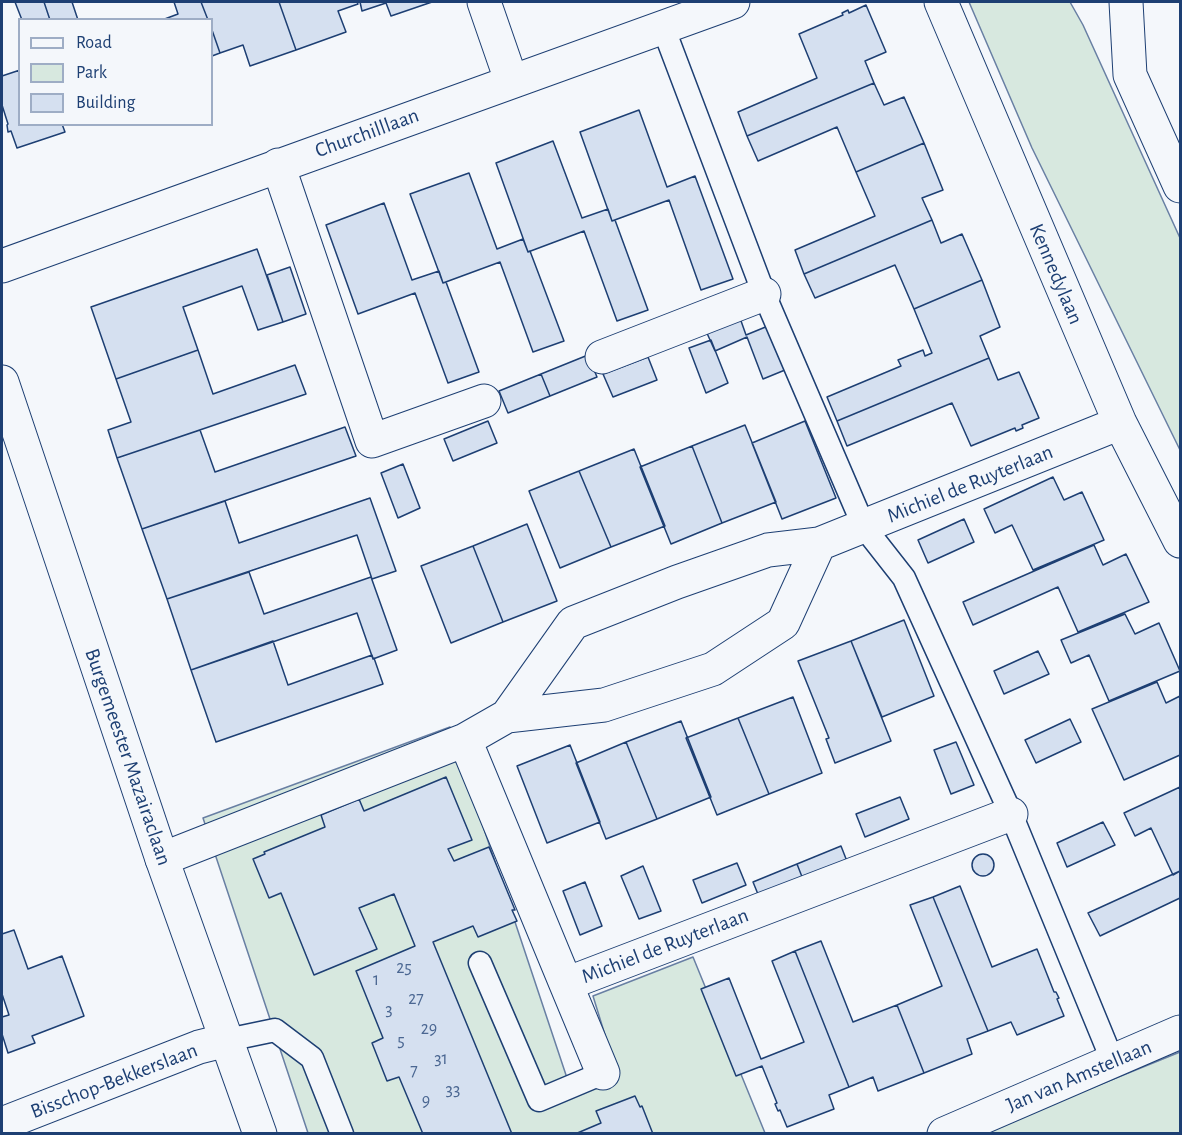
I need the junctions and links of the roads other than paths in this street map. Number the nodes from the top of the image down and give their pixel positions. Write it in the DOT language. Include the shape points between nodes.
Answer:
graph roads {
  1 [pos="484,2"];
  2 [pos="733,2"];
  3 [pos="942,2"];
  4 [pos="1126,2"];
  5 [pos="663,27"];
  6 [pos="511,80"];
  7 [pos="278,165"];
  8 [pos="1180,186"];
  9 [pos="2,266"];
  10 [pos="764,294"];
  11 [pos="602,357"];
  12 [pos="2,382"];
  13 [pos="484,401"];
  14 [pos="1120,423"];
  15 [pos="864,527"];
  16 [pos="1180,541"];
  17 [pos="819,544"];
  18 [pos="507,716"];
  19 [pos="465,740"];
  20 [pos="1011,814"];
  21 [pos="162,859"];
  22 [pos="480,963"];
  23 [pos="566,984"];
  24 [pos="1180,1032"];
  25 [pos="227,1040"];
  26 [pos="1113,1062"];
  27 [pos="603,1073"];
  28 [pos="2,1124"];
  29 [pos="260,1132"];
  30 [pos="342,1134"];
  31 [pos="944,1134"];
  1 -- 6 [label="street"];
  2 -- 5 [label="street, Churchilllaan"];
  3 -- 14 [label="street, Kennedylaan"];
  4 -- 8 [label="street" via="1130,75"];
  5 -- 6 [label="street, Churchilllaan"];
  5 -- 10 [label="lane"];
  6 -- 7 [label="street, Churchilllaan"];
  7 -- 9 [label="street, Churchilllaan"];
  7 -- 13 [label="street" via="372,441"];
  10 -- 11 [label="street"];
  10 -- 15 [label="lane"];
  12 -- 21 [label="street, Burgemeester Mazairaclaan"];
  14 -- 15 [label="street, Michiel de Ruyterlaan"];
  14 -- 16 [label="street, Kennedylaan"];
  15 -- 17 [label="street, Michiel de Ruyterlaan"];
  15 -- 20 [label="lane" via="904,578"];
  17 -- 18 [label="street, Michiel de Ruyterlaan" via="768,550 573,623"];
  17 -- 18 [label="street, Michiel de Ruyterlaan" via="783,623 713,669 604,705"];
  18 -- 19 [label="street, Michiel de Ruyterlaan"];
  19 -- 21 [label="street, Michiel de Ruyterlaan"];
  19 -- 23 [label="street, Michiel de Ruyterlaan"];
  20 -- 23 [label="street, Michiel de Ruyterlaan"];
  20 -- 26 [label="lane"];
  21 -- 25 [label="street, Burgemeester Mazairaclaan"];
  22 -- 27 [label="lane" via="539,1100"];
  23 -- 27 [label="street"];
  24 -- 26 [label="street, Jan van Amstellaan"];
  25 -- 28 [label="street, Bisschop-Bekkerslaan" via="199,1047"];
  25 -- 29 [label="street, Burgemeester Mazairaclaan"];
  25 -- 30 [label="lane" via="275,1030 312,1058"];
  26 -- 31 [label="street, Jan van Amstellaan"];
}
